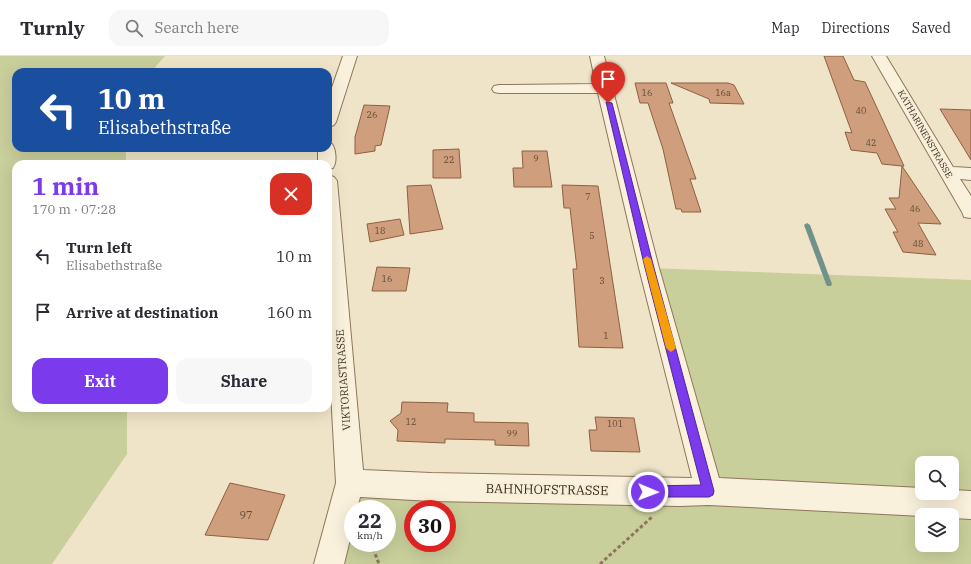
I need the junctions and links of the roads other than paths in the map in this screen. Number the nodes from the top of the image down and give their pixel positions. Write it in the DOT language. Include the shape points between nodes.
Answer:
graph roads {
  1 [pos="350,56"];
  2 [pos="597,56"];
  3 [pos="879,56"];
  4 [pos="605,88"];
  5 [pos="499,89"];
  6 [pos="332,110"];
  7 [pos="947,172"];
  8 [pos="971,174"];
  9 [pos="971,212"];
  10 [pos="332,236"];
  11 [pos="350,483"];
  12 [pos="709,491"];
  13 [pos="971,505"];
  14 [pos="329,564"];
  1 -- 6 [label="street"];
  2 -- 4 [label="street"];
  3 -- 7 [label="street, KATHARINENSTRASSE"];
  4 -- 5 [label="street"];
  4 -- 12 [label="street" via="649,268"];
  7 -- 8 [label="street"];
  7 -- 9 [label="street, KATHARINENSTRASSE"];
  10 -- 11 [label="street, VIKTORIASTRASSE"];
  11 -- 12 [label="street, BAHNHOFSTRASSE" via="431,487"];
  11 -- 14 [label="street"];
  12 -- 13 [label="street, BAHNHOFSTRASSE"];
}
